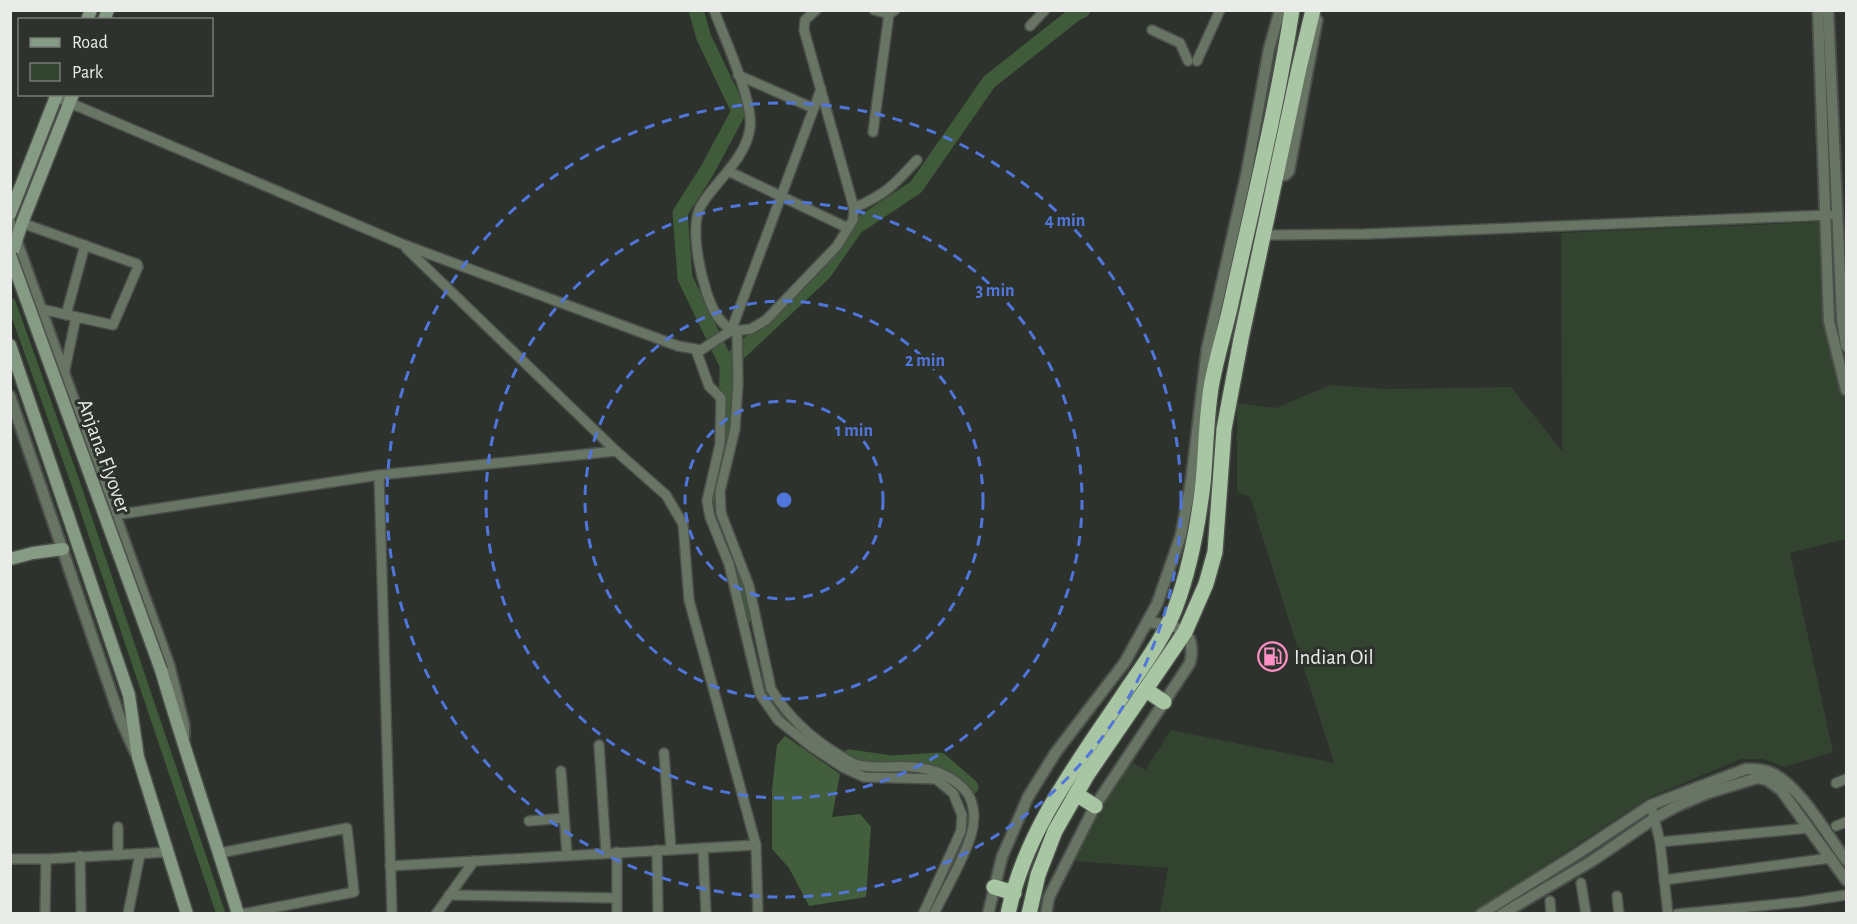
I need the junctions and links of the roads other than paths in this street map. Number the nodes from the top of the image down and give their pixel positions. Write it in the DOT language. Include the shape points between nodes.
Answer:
graph roads {
  1 [pos="714,10"];
  2 [pos="816,10"];
  3 [pos="874,10"];
  4 [pos="1045,10"];
  5 [pos="1220,10"];
  6 [pos="1280,10"];
  7 [pos="1292,10"];
  8 [pos="1313,10"];
  9 [pos="1319,10"];
  10 [pos="1818,10"];
  11 [pos="1828,10"];
  12 [pos="892,13"];
  13 [pos="1030,26"];
  14 [pos="1152,30"];
  15 [pos="1194,43"];
  16 [pos="1204,47"];
  17 [pos="738,75"];
  18 [pos="820,89"];
  19 [pos="56,96"];
  20 [pos="71,99"];
  21 [pos="813,108"];
  22 [pos="873,132"];
  23 [pos="917,160"];
  24 [pos="728,171"];
  25 [pos="1265,172"];
  26 [pos="780,197"];
  27 [pos="854,208"];
  28 [pos="10,214"];
  29 [pos="1838,215"];
  30 [pos="1825,216"];
  31 [pos="16,223"];
  32 [pos="848,228"];
  33 [pos="1263,235"];
  34 [pos="17,240"];
  35 [pos="402,244"];
  36 [pos="85,245"];
  37 [pos="10,255"];
  38 [pos="10,260"];
  39 [pos="41,309"];
  40 [pos="66,315"];
  41 [pos="76,317"];
  42 [pos="732,332"];
  43 [pos="10,345"];
  44 [pos="1846,345"];
  45 [pos="698,350"];
  46 [pos="64,375"];
  47 [pos="1846,390"];
  48 [pos="10,396"];
  49 [pos="616,451"];
  50 [pos="379,475"];
  51 [pos="115,515"];
  52 [pos="63,549"];
  53 [pos="10,559"];
  54 [pos="1147,622"];
  55 [pos="1167,625"];
  56 [pos="1185,632"];
  57 [pos="1146,690"];
  58 [pos="1164,702"];
  59 [pos="599,745"];
  60 [pos="184,749"];
  61 [pos="664,753"];
  62 [pos="138,757"];
  63 [pos="561,771"];
  64 [pos="1846,779"];
  65 [pos="1836,783"];
  66 [pos="1076,794"];
  67 [pos="1651,805"];
  68 [pos="1095,806"];
  69 [pos="564,818"];
  70 [pos="1655,818"];
  71 [pos="529,821"];
  72 [pos="1846,822"];
  73 [pos="1836,826"];
  74 [pos="118,827"];
  75 [pos="1809,828"];
  76 [pos="1660,842"];
  77 [pos="756,845"];
  78 [pos="703,848"];
  79 [pos="671,849"];
  80 [pos="657,850"];
  81 [pos="168,852"];
  82 [pos="606,852"];
  83 [pos="617,852"];
  84 [pos="220,853"];
  85 [pos="140,854"];
  86 [pos="118,855"];
  87 [pos="567,855"];
  88 [pos="80,856"];
  89 [pos="1831,858"];
  90 [pos="10,859"];
  91 [pos="46,859"];
  92 [pos="1846,860"];
  93 [pos="474,861"];
  94 [pos="390,866"];
  95 [pos="1664,880"];
  96 [pos="1846,880"];
  97 [pos="1581,883"];
  98 [pos="994,887"];
  99 [pos="1014,893"];
  100 [pos="449,895"];
  101 [pos="1846,895"];
  102 [pos="1617,896"];
  103 [pos="617,898"];
  104 [pos="1550,901"];
  105 [pos="1800,902"];
  106 [pos="1030,909"];
  107 [pos="1046,911"];
  108 [pos="45,914"];
  109 [pos="81,914"];
  110 [pos="128,914"];
  111 [pos="187,914"];
  112 [pos="240,914"];
  113 [pos="392,914"];
  114 [pos="436,914"];
  115 [pos="617,914"];
  116 [pos="658,914"];
  117 [pos="706,914"];
  118 [pos="758,914"];
  119 [pos="923,914"];
  120 [pos="934,914"];
  121 [pos="988,914"];
  122 [pos="1008,914"];
  123 [pos="1481,914"];
  124 [pos="1502,914"];
  125 [pos="1551,914"];
  126 [pos="1586,914"];
  127 [pos="1620,914"];
  128 [pos="1668,914"];
  129 [pos="1677,914"];
  130 [pos="1801,914"];
  1 -- 17 [label="street"];
  2 -- 18 [label="street" via="803,24"];
  3 -- 12 [label="street"];
  4 -- 13 [label="street"];
  5 -- 16 [label="street"];
  6 -- 25 [label="street" via="1269,49"];
  7 -- 25 [label="highway" via="1264,157"];
  8 -- 25 [label="highway"];
  9 -- 25 [label="street" via="1289,171 1285,175"];
  10 -- 30 [label="street"];
  11 -- 29 [label="street"];
  12 -- 22 [label="street"];
  14 -- 16 [label="street" via="1180,43 1193,61"];
  15 -- 16 [label="street"];
  17 -- 21 [label="street"];
  17 -- 24 [label="street" via="747,100 750,128 740,155"];
  18 -- 21 [label="street"];
  18 -- 27 [label="street"];
  19 -- 20 [label="street"];
  19 -- 28 [label="main road"];
  20 -- 31 [label="main road"];
  20 -- 35 [label="street"];
  21 -- 26 [label="street"];
  23 -- 27 [label="street" via="893,187"];
  24 -- 26 [label="street"];
  24 -- 42 [label="street" via="700,206 695,235 706,293 717,315"];
  25 -- 33 [label="highway"];
  25 -- 54 [label="street" via="1207,350 1181,535 1165,585"];
  25 -- 55 [label="highway" via="1211,386 1203,484 1193,545"];
  26 -- 32 [label="street"];
  26 -- 42 [label="street"];
  27 -- 32 [label="street"];
  29 -- 30 [label="street"];
  29 -- 44 [label="street"];
  30 -- 33 [label="street"];
  30 -- 47 [label="street" via="1829,321"];
  31 -- 34 [label="main road"];
  31 -- 36 [label="street"];
  32 -- 42 [label="street" via="819,267 766,320 751,329"];
  33 -- 56 [label="highway" via="1224,429 1215,552"];
  34 -- 38 [label="main road"];
  34 -- 39 [label="street"];
  35 -- 45 [label="street"];
  35 -- 49 [label="street"];
  36 -- 40 [label="street"];
  36 -- 41 [label="street" via="135,262 138,267 112,325"];
  37 -- 60 [label="main road, Anjana Flyover, bridge" via="160,670"];
  39 -- 40 [label="street"];
  39 -- 46 [label="street"];
  40 -- 41 [label="street"];
  41 -- 46 [label="street"];
  42 -- 45 [label="street"];
  42 -- 120 [label="street" via="738,383 735,429 720,491 721,513 749,586 771,689 799,726 855,764 932,769 952,778 970,795 972,834"];
  43 -- 62 [label="main road" via="129,695"];
  45 -- 119 [label="street" via="709,386 721,398 720,444 708,509 729,564 760,694 778,720 844,768 864,777 936,779 953,793 962,815 961,831"];
  46 -- 51 [label="street"];
  48 -- 52 [label="street"];
  49 -- 50 [label="street"];
  49 -- 77 [label="street" via="666,495 683,524 689,600"];
  50 -- 51 [label="street"];
  50 -- 94 [label="street"];
  51 -- 60 [label="street" via="170,665 184,725"];
  52 -- 53 [label="main road"];
  52 -- 62 [label="street" via="120,718"];
  54 -- 55 [label="street"];
  54 -- 98 [label="street" via="1125,662 1042,772 1012,829"];
  55 -- 56 [label="street"];
  55 -- 99 [label="highway" via="1040,824"];
  56 -- 57 [label="highway"];
  56 -- 58 [label="street" via="1192,642 1190,663"];
  57 -- 58 [label="highway"];
  57 -- 66 [label="highway"];
  58 -- 68 [label="street"];
  59 -- 82 [label="street"];
  60 -- 84 [label="main road, Anjana Flyover"];
  61 -- 79 [label="street"];
  62 -- 81 [label="main road"];
  63 -- 69 [label="street"];
  64 -- 65 [label="street"];
  66 -- 68 [label="highway"];
  66 -- 106 [label="highway" via="1055,831"];
  67 -- 70 [label="street"];
  67 -- 92 [label="street" via="1727,775 1762,769 1790,785"];
  67 -- 123 [label="street"];
  68 -- 107 [label="street" via="1049,897"];
  69 -- 71 [label="street"];
  69 -- 87 [label="street"];
  70 -- 75 [label="street" via="1708,793 1757,778 1781,790"];
  70 -- 76 [label="street"];
  70 -- 124 [label="street"];
  72 -- 73 [label="street"];
  74 -- 86 [label="street"];
  75 -- 76 [label="street"];
  75 -- 89 [label="street"];
  76 -- 95 [label="street"];
  77 -- 78 [label="street"];
  77 -- 118 [label="street"];
  78 -- 79 [label="street"];
  78 -- 117 [label="street"];
  79 -- 80 [label="street"];
  80 -- 83 [label="street"];
  80 -- 116 [label="street"];
  81 -- 85 [label="street"];
  81 -- 111 [label="main road"];
  82 -- 83 [label="street"];
  82 -- 87 [label="street"];
  83 -- 103 [label="street"];
  84 -- 112 [label="main road, Anjana Flyover"];
  84 -- 112 [label="street" via="347,828 354,892"];
  85 -- 86 [label="street"];
  85 -- 110 [label="street"];
  86 -- 88 [label="street"];
  87 -- 93 [label="street"];
  88 -- 91 [label="street"];
  88 -- 109 [label="street"];
  89 -- 95 [label="street"];
  89 -- 96 [label="street"];
  90 -- 91 [label="street"];
  91 -- 108 [label="street"];
  93 -- 94 [label="street"];
  93 -- 100 [label="street"];
  94 -- 113 [label="street"];
  95 -- 128 [label="street"];
  97 -- 126 [label="street"];
  98 -- 99 [label="highway"];
  98 -- 121 [label="street"];
  99 -- 122 [label="highway"];
  100 -- 103 [label="street"];
  100 -- 114 [label="street"];
  101 -- 105 [label="street"];
  102 -- 127 [label="street"];
  103 -- 115 [label="street"];
  104 -- 125 [label="street"];
  105 -- 129 [label="street"];
  105 -- 130 [label="street"];
  106 -- 107 [label="highway"];
}
